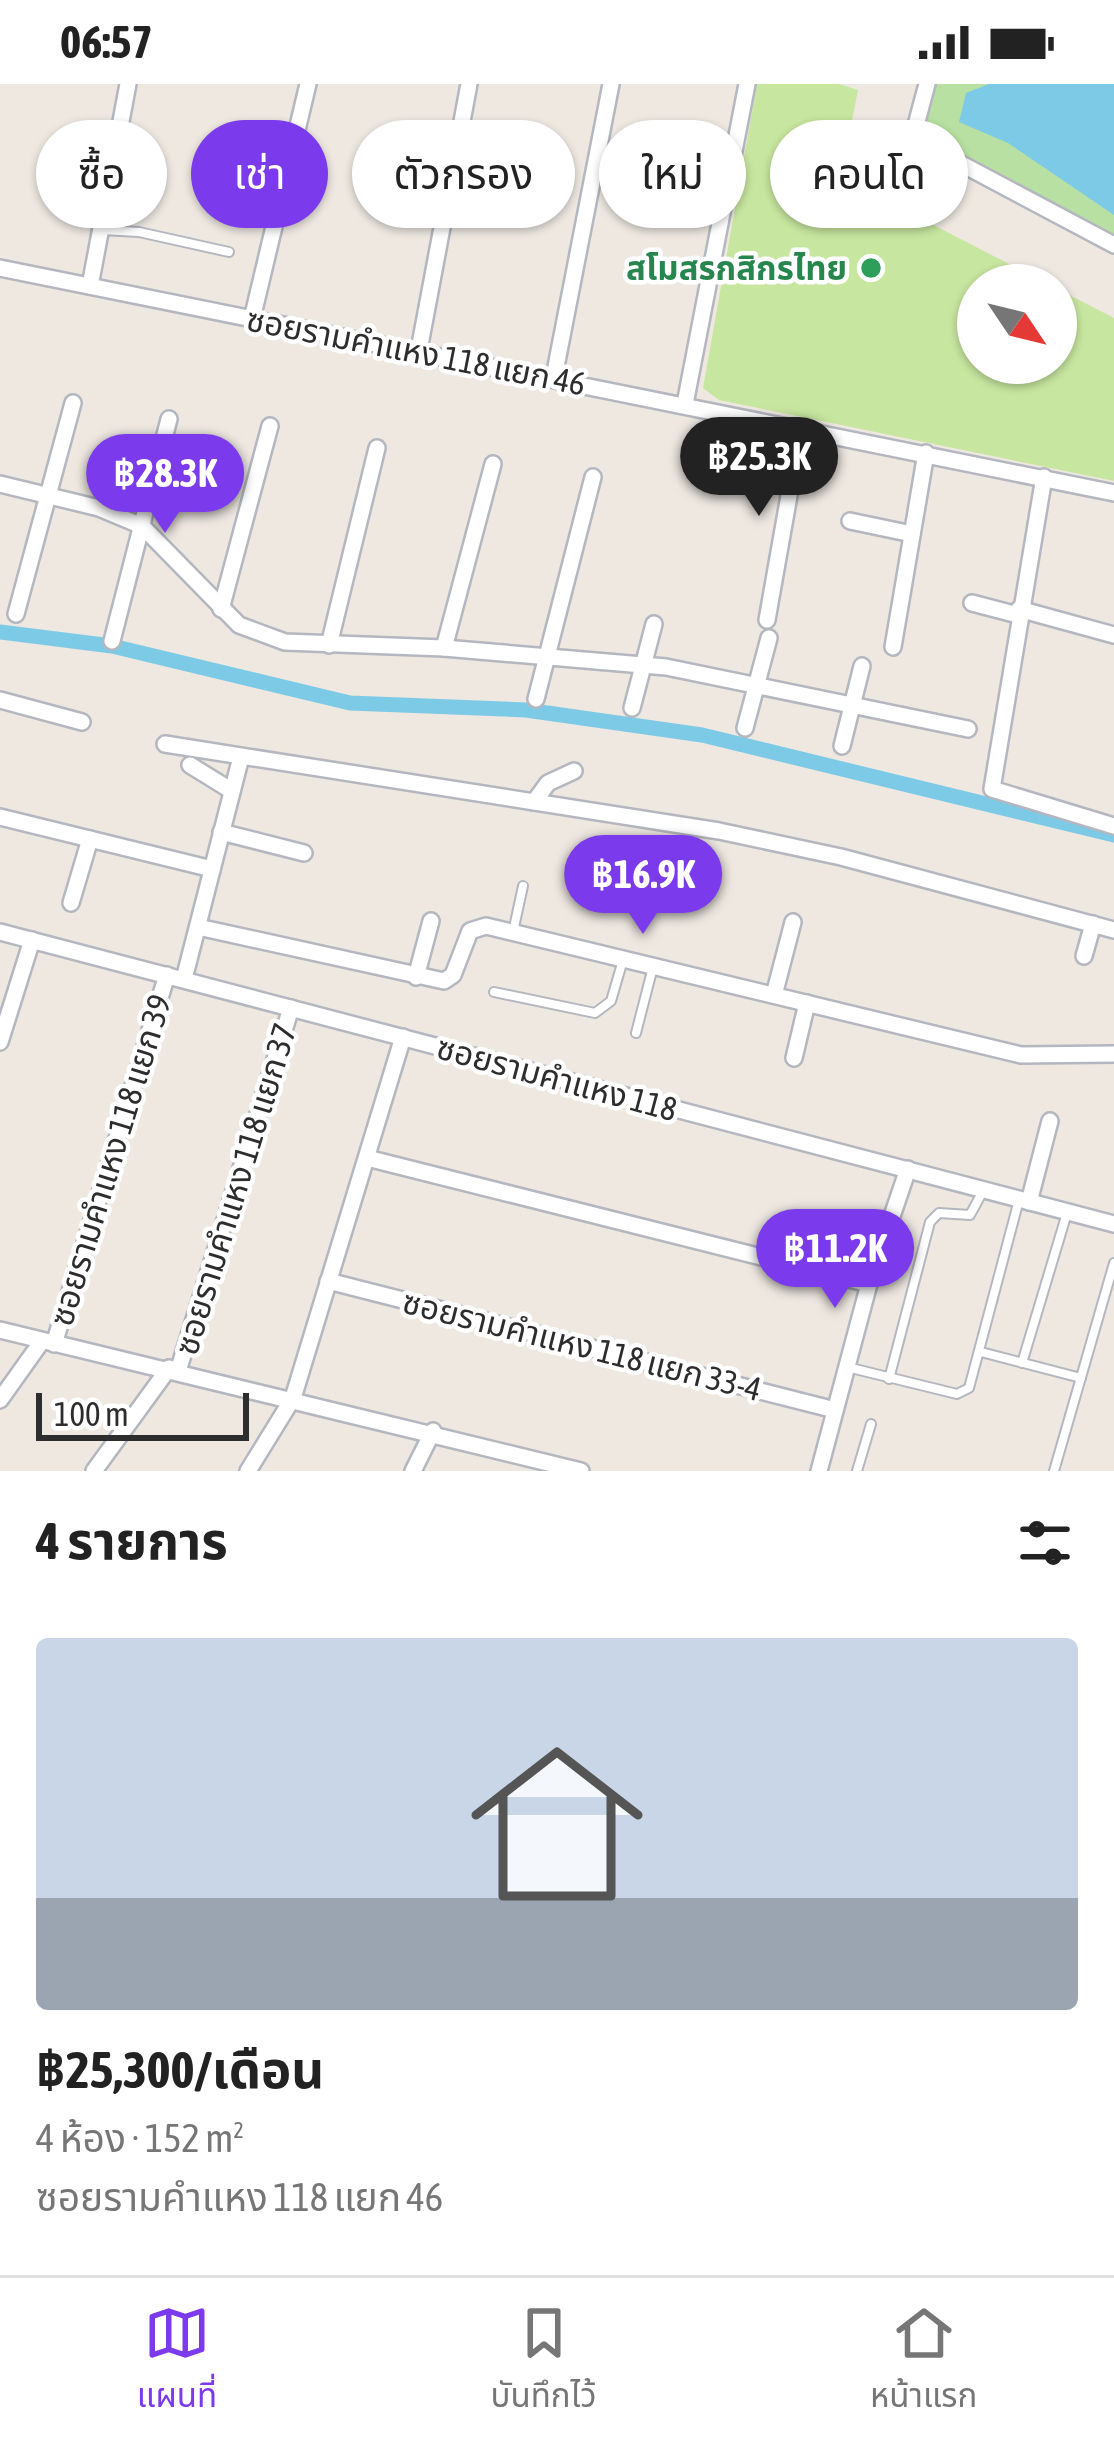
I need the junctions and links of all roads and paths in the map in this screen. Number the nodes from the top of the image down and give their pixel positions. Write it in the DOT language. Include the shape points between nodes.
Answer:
graph roads {
  1 [pos="128,84"];
  2 [pos="308,84"];
  3 [pos="469,84"];
  4 [pos="611,84"];
  5 [pos="747,84"];
  6 [pos="927,84"];
  7 [pos="462,120"];
  8 [pos="441,228"];
  9 [pos="102,230"];
  10 [pos="1114,245"];
  11 [pos="229,252"];
  12 [pos="0,268"];
  13 [pos="90,286"];
  14 [pos="252,319"];
  15 [pos="419,350"];
  16 [pos="554,377"];
  17 [pos="73,403"];
  18 [pos="686,404"];
  19 [pos="169,418"];
  20 [pos="270,426"];
  21 [pos="802,428"];
  22 [pos="377,448"];
  23 [pos="926,453"];
  24 [pos="493,464"];
  25 [pos="593,477"];
  26 [pos="1044,477"];
  27 [pos="0,484"];
  28 [pos="1114,493"];
  29 [pos="49,494"];
  30 [pos="850,520"];
  31 [pos="142,526"];
  32 [pos="912,534"];
  33 [pos="972,603"];
  34 [pos="221,609"];
  35 [pos="1018,612"];
  36 [pos="16,614"];
  37 [pos="766,620"];
  38 [pos="654,624"];
  39 [pos="1114,635"];
  40 [pos="769,638"];
  41 [pos="112,641"];
  42 [pos="329,645"];
  43 [pos="893,646"];
  44 [pos="444,648"];
  45 [pos="545,659"];
  46 [pos="643,665"];
  47 [pos="862,666"];
  48 [pos="758,684"];
  49 [pos="0,700"];
  50 [pos="536,700"];
  51 [pos="854,702"];
  52 [pos="632,708"];
  53 [pos="82,722"];
  54 [pos="746,728"];
  55 [pos="968,729"];
  56 [pos="165,744"];
  57 [pos="842,746"];
  58 [pos="241,757"];
  59 [pos="190,765"];
  60 [pos="574,771"];
  61 [pos="232,791"];
  62 [pos="535,802"];
  63 [pos="0,817"];
  64 [pos="1114,826"];
  65 [pos="221,832"];
  66 [pos="90,839"];
  67 [pos="304,853"];
  68 [pos="212,869"];
  69 [pos="523,886"];
  70 [pos="70,903"];
  71 [pos="431,921"];
  72 [pos="793,922"];
  73 [pos="1093,924"];
  74 [pos="198,927"];
  75 [pos="1114,930"];
  76 [pos="0,932"];
  77 [pos="513,933"];
  78 [pos="32,940"];
  79 [pos="1084,956"];
  80 [pos="623,958"];
  81 [pos="654,966"];
  82 [pos="175,977"];
  83 [pos="416,977"];
  84 [pos="494,992"];
  85 [pos="775,995"];
  86 [pos="808,1003"];
  87 [pos="292,1008"];
  88 [pos="635,1033"];
  89 [pos="403,1037"];
  90 [pos="0,1042"];
  91 [pos="1114,1054"];
  92 [pos="794,1058"];
  93 [pos="1050,1121"];
  94 [pos="367,1158"];
  95 [pos="908,1169"];
  96 [pos="983,1190"];
  97 [pos="1024,1200"];
  98 [pos="1067,1212"];
  99 [pos="1114,1224"];
  100 [pos="1114,1263"];
  101 [pos="328,1281"];
  102 [pos="868,1284"];
  103 [pos="0,1330"];
  104 [pos="48,1343"];
  105 [pos="981,1352"];
  106 [pos="1022,1363"];
  107 [pos="846,1367"];
  108 [pos="173,1370"];
  109 [pos="1081,1378"];
  110 [pos="889,1379"];
  111 [pos="293,1398"];
  112 [pos="0,1400"];
  113 [pos="835,1410"];
  114 [pos="871,1424"];
  115 [pos="433,1431"];
  116 [pos="562,1468"];
  117 [pos="94,1471"];
  118 [pos="248,1471"];
  119 [pos="413,1471"];
  120 [pos="581,1471"];
  121 [pos="819,1471"];
  122 [pos="857,1471"];
  123 [pos="1054,1471"];
  1 -- 9 [label="street"];
  2 -- 14 [label="street"];
  3 -- 7 [label="street"];
  4 -- 16 [label="street"];
  5 -- 18 [label="street"];
  6 -- 10 [label="street" via="916,125 922,143"];
  8 -- 15 [label="street"];
  9 -- 11 [label="lane"];
  9 -- 13 [label="street"];
  12 -- 13 [label="street, ซอยรามคำแหง 118 แยก 46"];
  13 -- 14 [label="street, ซอยรามคำแหง 118 แยก 46"];
  14 -- 15 [label="street, ซอยรามคำแหง 118 แยก 46"];
  15 -- 16 [label="street, ซอยรามคำแหง 118 แยก 46"];
  16 -- 18 [label="street, ซอยรามคำแหง 118 แยก 46"];
  17 -- 29 [label="street"];
  18 -- 21 [label="street, ซอยรามคำแหง 118 แยก 46"];
  19 -- 31 [label="street"];
  20 -- 34 [label="street"];
  21 -- 23 [label="street, ซอยรามคำแหง 118 แยก 46"];
  21 -- 37 [label="street"];
  22 -- 42 [label="street"];
  23 -- 26 [label="street, ซอยรามคำแหง 118 แยก 46"];
  23 -- 32 [label="street"];
  24 -- 44 [label="street"];
  25 -- 45 [label="street"];
  26 -- 28 [label="street, ซอยรามคำแหง 118 แยก 46"];
  26 -- 35 [label="street"];
  27 -- 29 [label="street"];
  29 -- 31 [label="street"];
  29 -- 36 [label="street"];
  30 -- 32 [label="street"];
  31 -- 34 [label="street"];
  31 -- 41 [label="street"];
  32 -- 43 [label="street"];
  33 -- 35 [label="street"];
  34 -- 42 [label="street" via="259,634"];
  35 -- 39 [label="street"];
  35 -- 64 [label="street" via="992,788"];
  38 -- 46 [label="street"];
  40 -- 48 [label="street"];
  42 -- 44 [label="street"];
  44 -- 45 [label="street"];
  45 -- 46 [label="street"];
  45 -- 50 [label="street"];
  46 -- 48 [label="street"];
  46 -- 52 [label="street"];
  47 -- 51 [label="street"];
  48 -- 51 [label="street"];
  48 -- 54 [label="street"];
  49 -- 53 [label="street"];
  51 -- 55 [label="street"];
  51 -- 57 [label="street"];
  56 -- 58 [label="street"];
  58 -- 61 [label="street, ซอยรามคำแหง 118 แยก 39"];
  58 -- 62 [label="street"];
  59 -- 61 [label="street"];
  60 -- 62 [label="street" via="548,782"];
  61 -- 65 [label="street, ซอยรามคำแหง 118 แยก 39"];
  62 -- 73 [label="street" via="841,856"];
  63 -- 66 [label="street"];
  65 -- 67 [label="street"];
  65 -- 68 [label="street, ซอยรามคำแหง 118 แยก 39"];
  66 -- 68 [label="street"];
  66 -- 70 [label="street"];
  68 -- 74 [label="street, ซอยรามคำแหง 118 แยก 39"];
  69 -- 77 [label="lane"];
  71 -- 83 [label="street"];
  72 -- 85 [label="street"];
  73 -- 75 [label="street"];
  73 -- 79 [label="street"];
  74 -- 82 [label="street, ซอยรามคำแหง 118 แยก 39"];
  74 -- 83 [label="street"];
  76 -- 78 [label="street, ซอยรามคำแหง 118"];
  77 -- 80 [label="street"];
  77 -- 83 [label="street" via="474,927 448,980"];
  78 -- 82 [label="street, ซอยรามคำแหง 118"];
  78 -- 90 [label="street"];
  80 -- 81 [label="street"];
  80 -- 84 [label="lane" via="611,1001 595,1013"];
  81 -- 85 [label="street"];
  81 -- 88 [label="lane"];
  82 -- 87 [label="street, ซอยรามคำแหง 118"];
  82 -- 104 [label="street, ซอยรามคำแหง 118 แยก 39"];
  85 -- 86 [label="street"];
  86 -- 91 [label="street" via="1022,1054"];
  86 -- 92 [label="street"];
  87 -- 89 [label="street, ซอยรามคำแหง 118"];
  87 -- 108 [label="street, ซอยรามคำแหง 118 แยก 37"];
  89 -- 94 [label="street"];
  89 -- 95 [label="street, ซอยรามคำแหง 118"];
  93 -- 97 [label="street"];
  94 -- 101 [label="street"];
  94 -- 102 [label="street"];
  95 -- 96 [label="street, ซอยรามคำแหง 118"];
  95 -- 102 [label="street"];
  96 -- 97 [label="street, ซอยรามคำแหง 118"];
  96 -- 110 [label="lane" via="970,1215 939,1213 930,1222"];
  97 -- 98 [label="street, ซอยรามคำแหง 118"];
  97 -- 105 [label="lane"];
  98 -- 99 [label="street, ซอยรามคำแหง 118"];
  98 -- 106 [label="lane"];
  100 -- 109 [label="lane"];
  101 -- 111 [label="street"];
  101 -- 113 [label="street, ซอยรามคำแหง 118 แยก 33-4"];
  102 -- 107 [label="street"];
  103 -- 104 [label="street"];
  104 -- 108 [label="street"];
  104 -- 112 [label="street, ซอยรามคำแหง 118 แยก 39"];
  105 -- 106 [label="lane"];
  105 -- 110 [label="lane" via="969,1388 957,1394"];
  106 -- 109 [label="lane"];
  107 -- 110 [label="lane"];
  107 -- 113 [label="street"];
  108 -- 111 [label="street"];
  108 -- 117 [label="street, ซอยรามคำแหง 118 แยก 37"];
  109 -- 123 [label="lane"];
  111 -- 115 [label="street"];
  111 -- 118 [label="street"];
  113 -- 121 [label="street"];
  114 -- 122 [label="lane"];
  115 -- 116 [label="street"];
  115 -- 119 [label="street"];
  116 -- 120 [label="street"];
}
